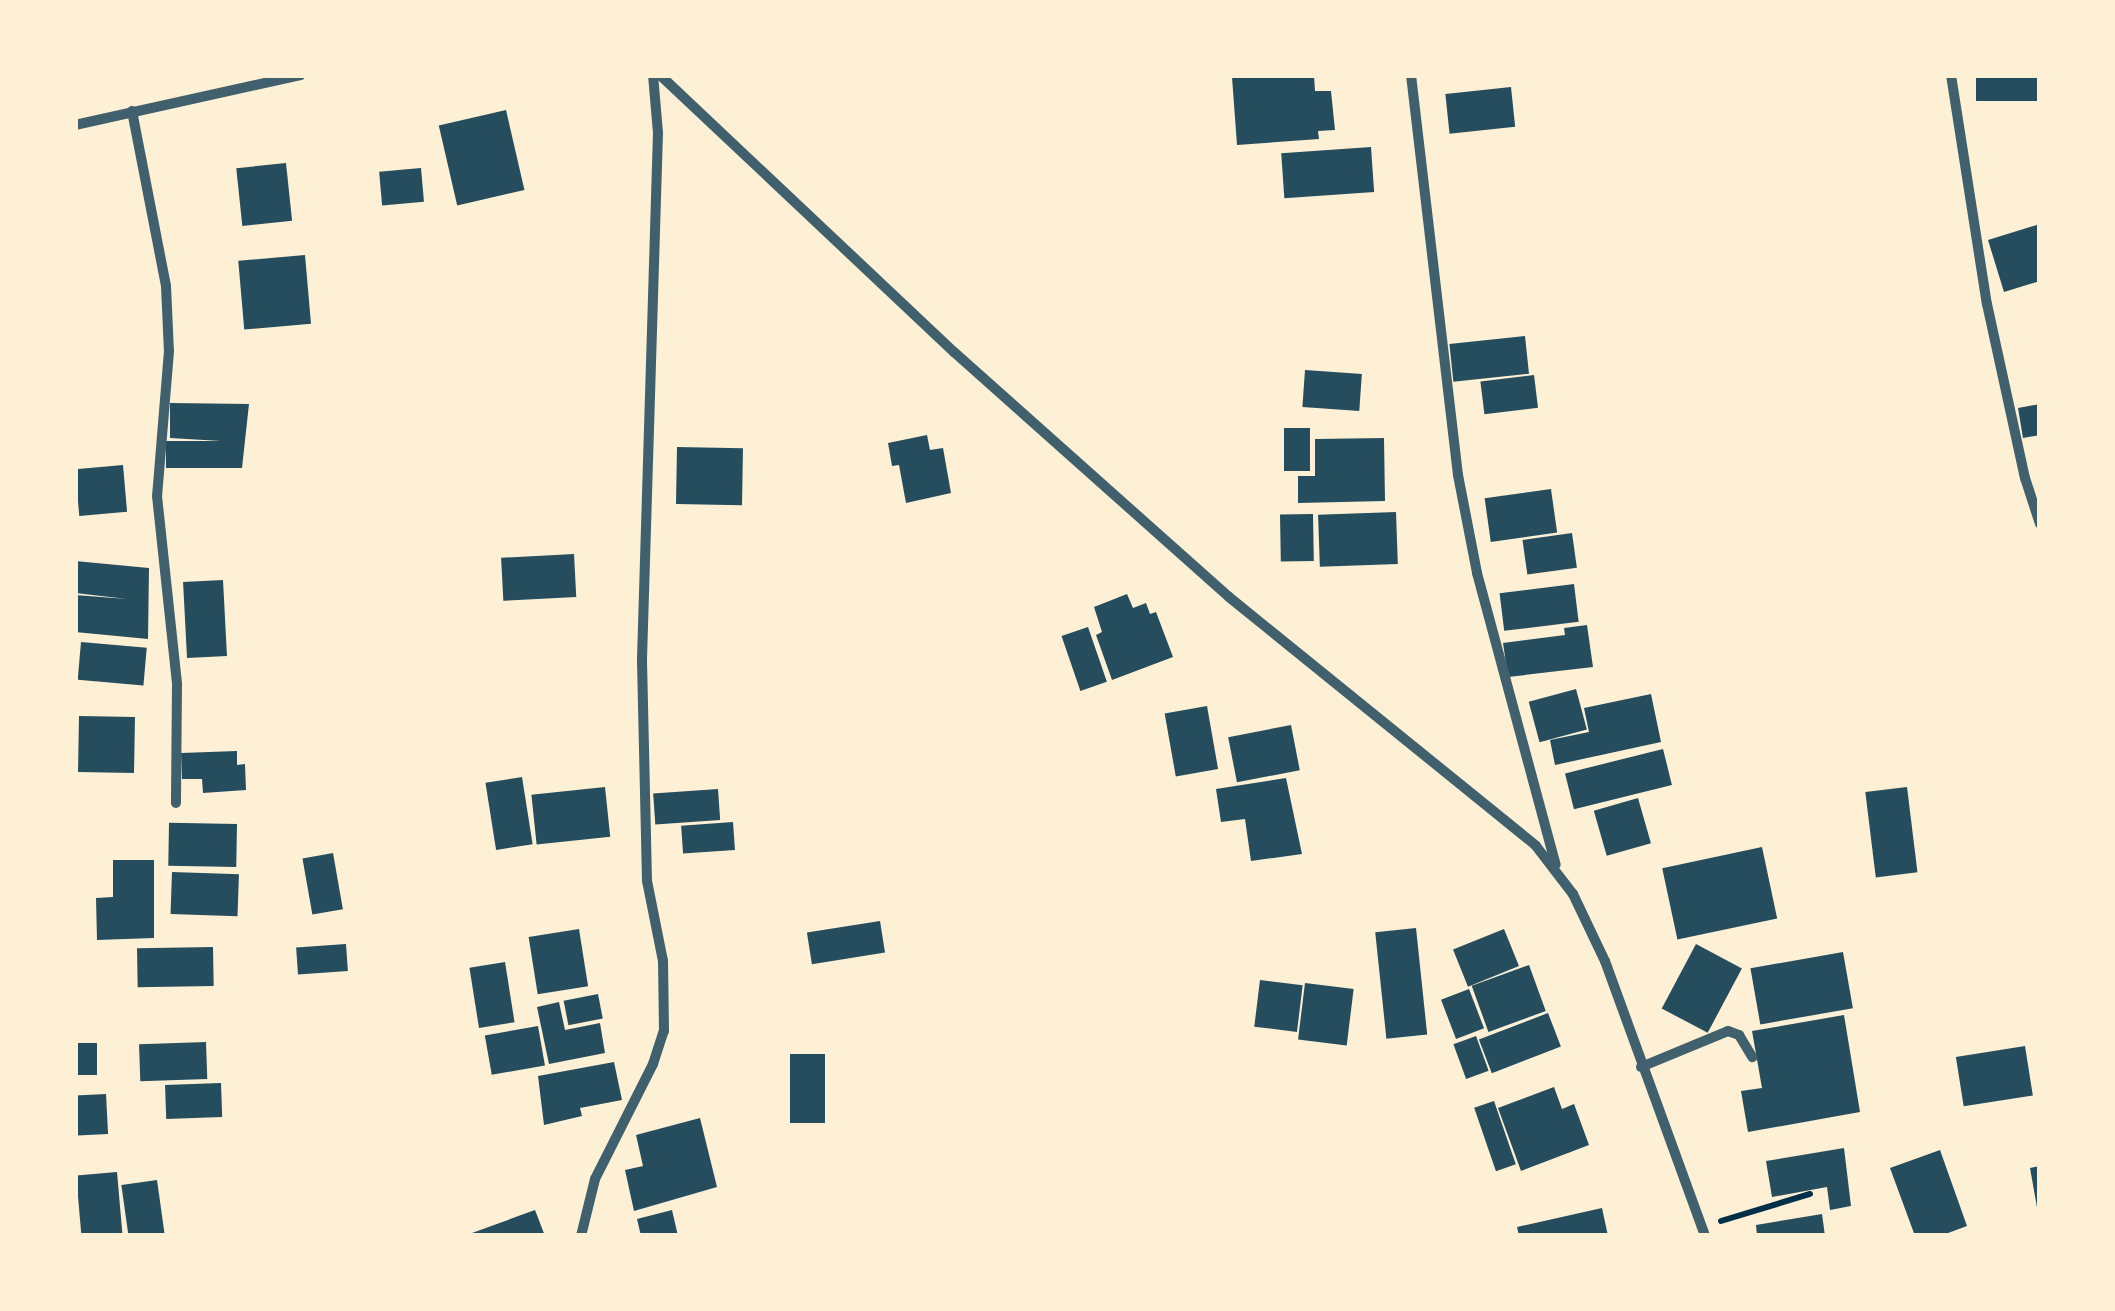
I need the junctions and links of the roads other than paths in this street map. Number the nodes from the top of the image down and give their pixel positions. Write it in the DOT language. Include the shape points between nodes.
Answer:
graph roads {
  1 [pos="301,75"];
  2 [pos="656,75"];
  3 [pos="1411,75"];
  4 [pos="1950,75"];
  5 [pos="132,111"];
  6 [pos="75,124"];
  7 [pos="2040,524"];
  8 [pos="176,803"];
  9 [pos="1558,871"];
  10 [pos="1752,1057"];
  11 [pos="1641,1067"];
  12 [pos="1703,1232"];
  13 [pos="581,1236"];
  1 -- 5 [label="street"];
  2 -- 9 [label="street" via="1228,598 1513,825"];
  2 -- 13 [label="street" via="642,659 648,881 664,961 664,1031 611,1140"];
  3 -- 9 [label="street" via="1461,491 1518,737"];
  4 -- 7 [label="street" via="1987,304"];
  5 -- 6 [label="street"];
  5 -- 8 [label="street" via="166,286 168,351 156,496 177,684"];
  9 -- 11 [label="street" via="1605,961"];
  10 -- 11 [label="street" via="1728,1031"];
  11 -- 12 [label="street"];
}
